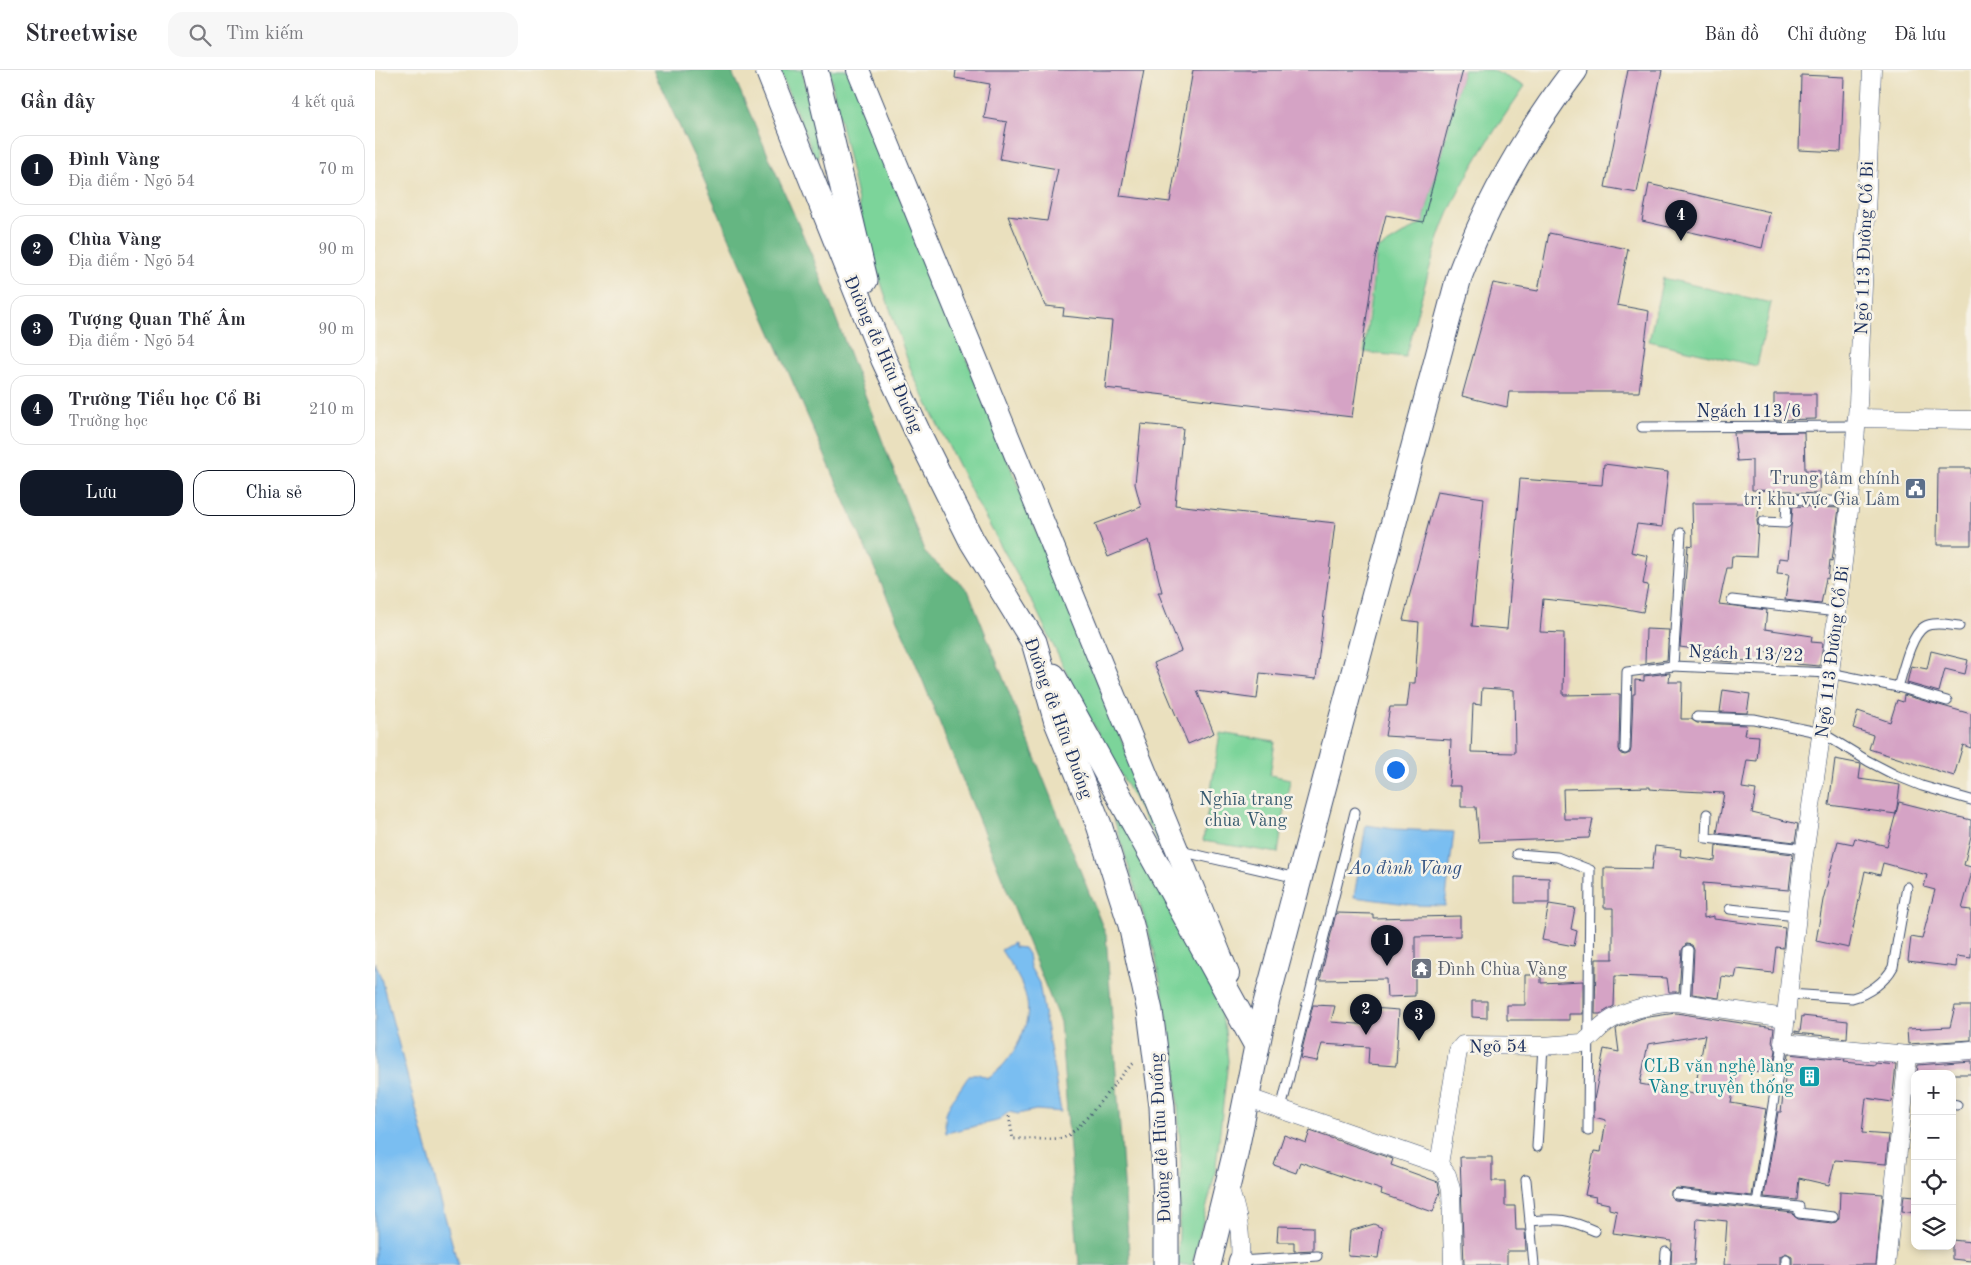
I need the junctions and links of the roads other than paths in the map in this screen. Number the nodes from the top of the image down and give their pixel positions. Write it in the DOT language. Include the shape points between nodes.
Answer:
graph roads {
  1 [pos="768,70"];
  2 [pos="815,70"];
  3 [pos="859,70"];
  4 [pos="1575,70"];
  5 [pos="1872,70"];
  6 [pos="884,360"];
  7 [pos="1971,420"];
  8 [pos="1857,422"];
  9 [pos="1642,427"];
  10 [pos="1850,502"];
  11 [pos="1763,522"];
  12 [pos="1681,533"];
  13 [pos="1732,600"];
  14 [pos="1837,612"];
  15 [pos="1959,626"];
  16 [pos="1035,642"];
  17 [pos="1673,666"];
  18 [pos="1830,673"];
  19 [pos="1898,688"];
  20 [pos="1947,701"];
  21 [pos="1697,717"];
  22 [pos="1822,733"];
  23 [pos="1625,750"];
  24 [pos="1971,800"];
  25 [pos="1355,812"];
  26 [pos="1707,814"];
  27 [pos="1805,849"];
  28 [pos="1177,850"];
  29 [pos="1517,854"];
  30 [pos="1299,878"];
  31 [pos="1907,887"];
  32 [pos="1730,909"];
  33 [pos="1797,916"];
  34 [pos="1688,950"];
  35 [pos="1788,994"];
  36 [pos="1685,1003"];
  37 [pos="1786,1018"];
  38 [pos="1589,1038"];
  39 [pos="1783,1043"];
  40 [pos="1256,1044"];
  41 [pos="1543,1046"];
  42 [pos="1971,1050"];
  43 [pos="1908,1055"];
  44 [pos="1246,1097"];
  45 [pos="1909,1101"];
  46 [pos="1281,1109"];
  47 [pos="1588,1131"];
  48 [pos="1537,1147"];
  49 [pos="1439,1164"];
  50 [pos="1526,1180"];
  51 [pos="1227,1186"];
  52 [pos="1676,1194"];
  53 [pos="1757,1203"];
  54 [pos="1833,1217"];
  55 [pos="1530,1221"];
  56 [pos="1595,1231"];
  57 [pos="1666,1252"];
  58 [pos="1317,1256"];
  59 [pos="1240,1263"];
  60 [pos="1166,1265"];
  61 [pos="1208,1265"];
  62 [pos="1453,1265"];
  63 [pos="1534,1265"];
  64 [pos="1665,1265"];
  65 [pos="1886,1265"];
  1 -- 6 [label="main road, Đường đê Hữu Đuống"];
  2 -- 6 [label="main road"];
  3 -- 28 [label="street"];
  4 -- 30 [label="main road" via="1511,164 1476,231 1459,277"];
  5 -- 8 [label="street, Ngõ 113 Đường Cổ Bi"];
  6 -- 16 [label="main road, Đường đê Hữu Đuống" via="973,541"];
  7 -- 8 [label="street"];
  8 -- 9 [label="lane, Ngách 113/6"];
  8 -- 10 [label="street, Ngõ 113 Đường Cổ Bi"];
  10 -- 11 [label="lane" via="1787,499 1786,523"];
  10 -- 14 [label="street, Ngõ 113 Đường Cổ Bi"];
  12 -- 17 [label="lane, Ngách 113/22"];
  13 -- 14 [label="lane"];
  14 -- 18 [label="street, Ngõ 113 Đường Cổ Bi"];
  15 -- 19 [label="lane" via="1933,624 1924,627 1913,641"];
  16 -- 40 [label="main road"];
  16 -- 60 [label="main road, Đường đê Hữu Đuống" via="1057,722 1099,825 1131,925 1150,1011 1165,1153"];
  17 -- 18 [label="lane, Ngách 113/22"];
  17 -- 23 [label="lane" via="1627,672"];
  18 -- 19 [label="lane, Ngách 113/22"];
  18 -- 22 [label="street, Ngõ 113 Đường Cổ Bi"];
  19 -- 20 [label="lane, Ngách 113/22"];
  21 -- 22 [label="lane" via="1754,719"];
  22 -- 24 [label="lane" via="1895,775"];
  22 -- 27 [label="street, Ngõ 113 Đường Cổ Bi"];
  25 -- 46 [label="lane"];
  26 -- 27 [label="lane" via="1706,838"];
  27 -- 33 [label="street, Ngõ 113 Đường Cổ Bi"];
  28 -- 30 [label="lane"];
  28 -- 40 [label="street"];
  29 -- 38 [label="lane" via="1557,857 1590,870"];
  30 -- 40 [label="main road"];
  31 -- 35 [label="lane" via="1893,967 1877,985 1852,998"];
  32 -- 33 [label="lane"];
  33 -- 35 [label="street, Ngõ 113 Đường Cổ Bi"];
  34 -- 36 [label="lane"];
  35 -- 37 [label="street, Ngõ 113 Đường Cổ Bi"];
  36 -- 37 [label="street, Ngõ 54"];
  36 -- 38 [label="street, Ngõ 54" via="1658,1004 1627,1012 1608,1021"];
  37 -- 39 [label="street, Ngõ 113 Đường Cổ Bi"];
  38 -- 41 [label="street, Ngõ 54" via="1582,1043"];
  38 -- 47 [label="lane"];
  39 -- 43 [label="street"];
  39 -- 53 [label="lane"];
  40 -- 44 [label="main road"];
  41 -- 48 [label="lane"];
  41 -- 49 [label="street, Ngõ 54" via="1467,1044 1460,1048"];
  42 -- 43 [label="street"];
  43 -- 45 [label="street"];
  44 -- 46 [label="street"];
  44 -- 51 [label="main road"];
  45 -- 65 [label="street"];
  46 -- 49 [label="street"];
  49 -- 62 [label="street" via="1451,1189"];
  50 -- 55 [label="lane"];
  51 -- 59 [label="street" via="1239,1220"];
  51 -- 61 [label="main road"];
  52 -- 53 [label="lane"];
  53 -- 54 [label="lane" via="1799,1208 1799,1213"];
  55 -- 56 [label="lane" via="1574,1221"];
  55 -- 63 [label="lane"];
  57 -- 64 [label="lane"];
  58 -- 59 [label="lane"];
}
